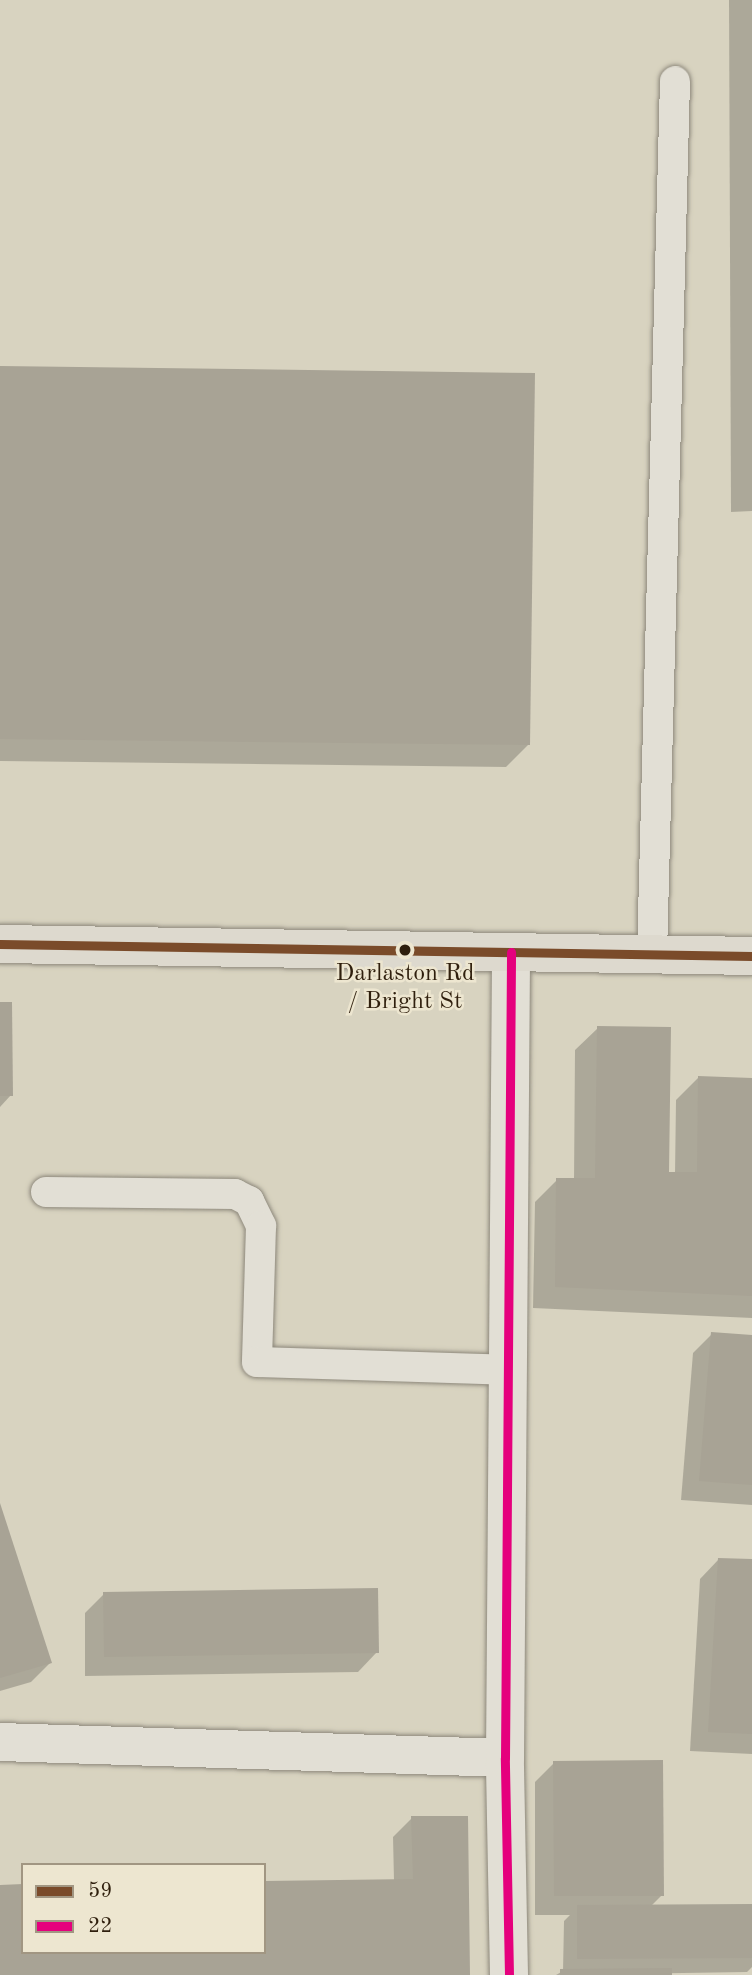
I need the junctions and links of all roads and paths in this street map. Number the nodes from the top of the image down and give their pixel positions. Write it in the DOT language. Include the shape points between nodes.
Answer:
graph roads {
  1 [pos="675,81"];
  2 [pos="0,944"];
  3 [pos="512,952"];
  4 [pos="652,954"];
  5 [pos="752,956"];
  6 [pos="46,1192"];
  7 [pos="508,1370"];
  8 [pos="0,1742"];
  9 [pos="505,1758"];
  10 [pos="509,1975"];
  1 -- 4 [label="lane"];
  2 -- 3 [label="main road"];
  3 -- 4 [label="main road"];
  3 -- 7 [label="street"];
  4 -- 5 [label="main road"];
  6 -- 7 [label="lane" via="235,1194 249,1201 261,1226 257,1362"];
  7 -- 9 [label="street"];
  8 -- 9 [label="street"];
  9 -- 10 [label="street"];
}
